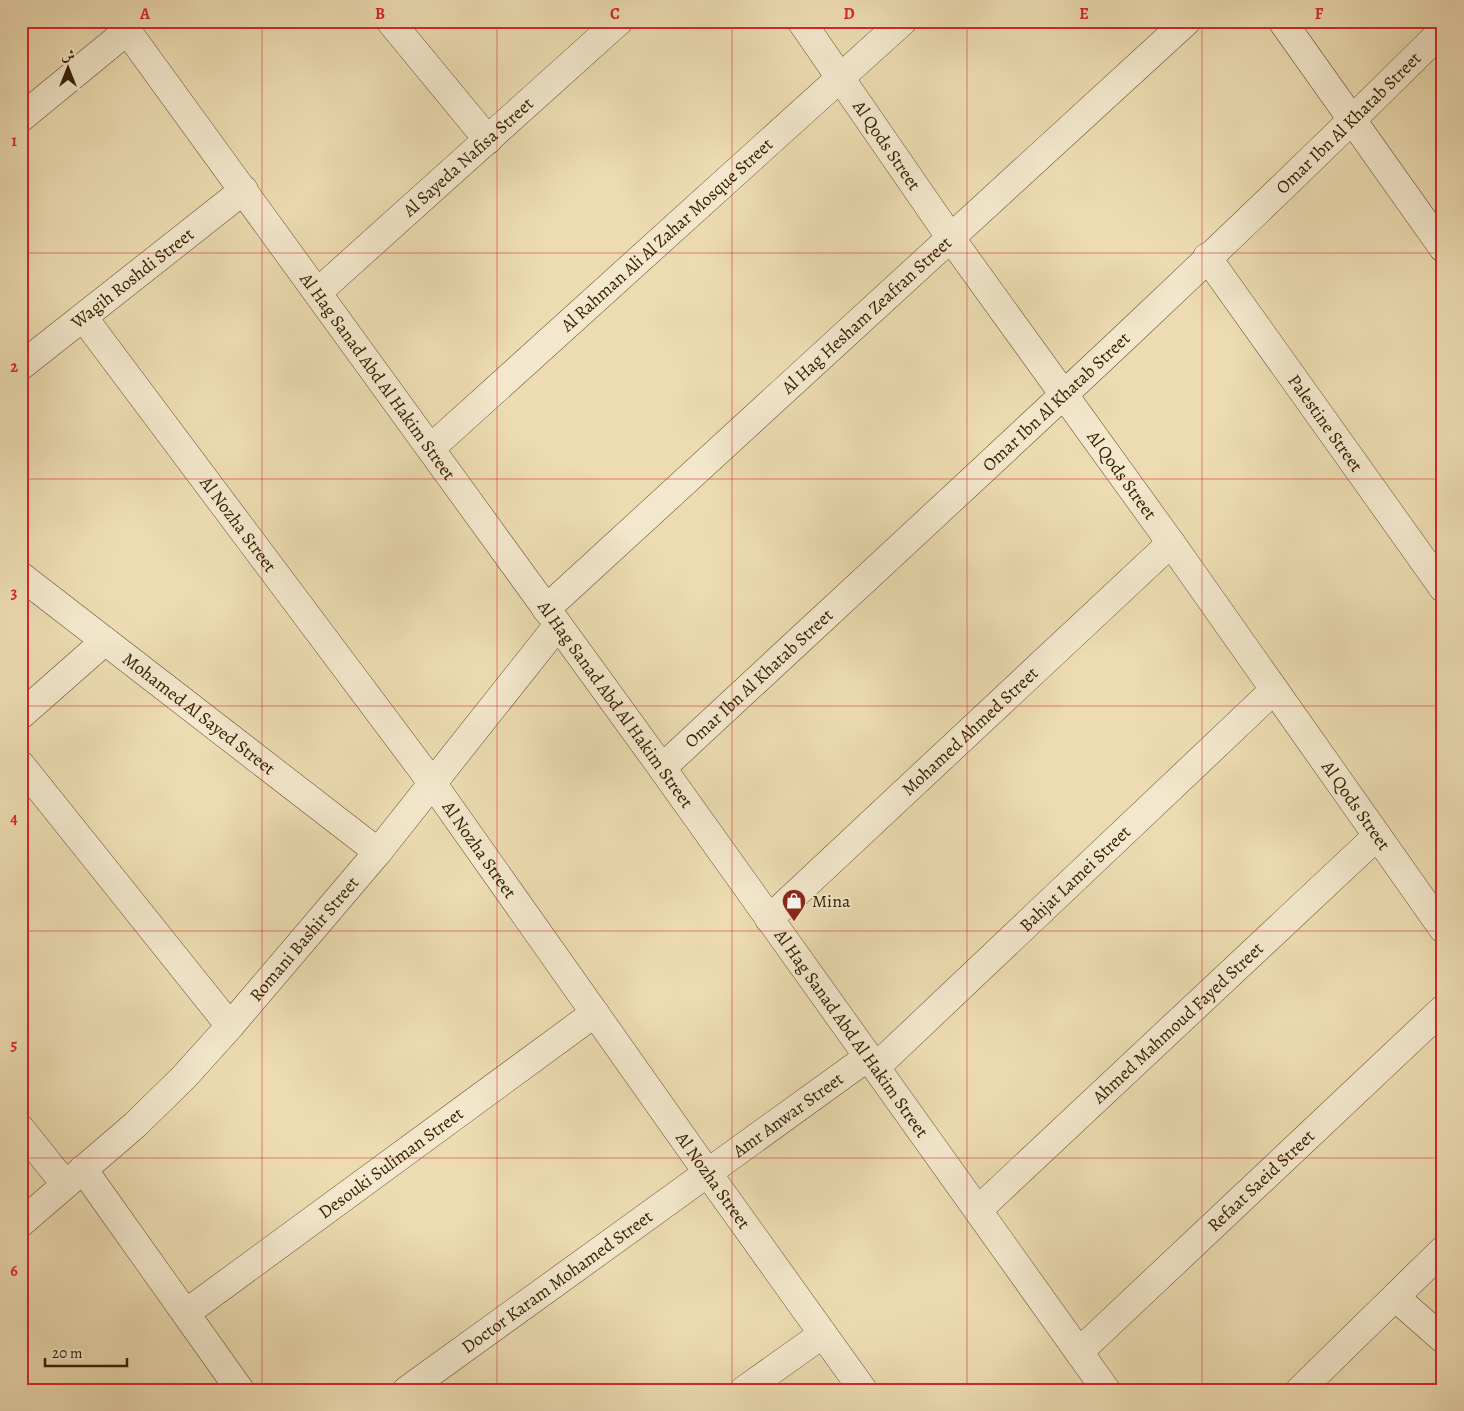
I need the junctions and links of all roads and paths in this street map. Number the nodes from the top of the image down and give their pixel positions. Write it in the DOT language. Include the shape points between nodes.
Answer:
graph roads {
  1 [pos="390,21"];
  2 [pos="619,21"];
  3 [pos="801,21"];
  4 [pos="903,21"];
  5 [pos="1187,21"];
  6 [pos="1282,21"];
  7 [pos="124,26"];
  8 [pos="1443,30"];
  9 [pos="840,79"];
  10 [pos="21,118"];
  11 [pos="1352,121"];
  12 [pos="488,140"];
  13 [pos="244,190"];
  14 [pos="950,237"];
  15 [pos="1443,248"];
  16 [pos="1207,257"];
  17 [pos="318,292"];
  18 [pos="84,317"];
  19 [pos="21,366"];
  20 [pos="1064,394"];
  21 [pos="430,448"];
  22 [pos="1171,542"];
  23 [pos="21,576"];
  24 [pos="1443,588"];
  25 [pos="552,617"];
  26 [pos="105,641"];
  27 [pos="1274,690"];
  28 [pos="21,715"];
  29 [pos="21,765"];
  30 [pos="662,768"];
  31 [pos="432,784"];
  32 [pos="1377,836"];
  33 [pos="378,852"];
  34 [pos="769,919"];
  35 [pos="1443,929"];
  36 [pos="1443,1009"];
  37 [pos="595,1013"];
  38 [pos="230,1026"];
  39 [pos="872,1062"];
  40 [pos="21,1129"];
  41 [pos="707,1172"];
  42 [pos="74,1177"];
  43 [pos="978,1210"];
  44 [pos="21,1223"];
  45 [pos="1443,1250"];
  46 [pos="1395,1297"];
  47 [pos="186,1314"];
  48 [pos="823,1334"];
  49 [pos="1443,1339"];
  50 [pos="1079,1352"];
  51 [pos="240,1390"];
  52 [pos="407,1390"];
  53 [pos="744,1390"];
  54 [pos="863,1390"];
  55 [pos="1106,1390"];
  56 [pos="1300,1390"];
  1 -- 12 [label="street"];
  2 -- 12 [label="street, Al Sayeda Nafisa Street"];
  3 -- 9 [label="street, Al Qods Street"];
  4 -- 9 [label="street, Al Rahman Ali Al Zahar Mosque Street"];
  5 -- 14 [label="street, Al Hag Hesham Zeafran Street"];
  6 -- 11 [label="street"];
  7 -- 10 [label="street"];
  7 -- 13 [label="street, Al Hag Sanad Abd Al Hakim Street"];
  8 -- 11 [label="street, Omar Ibn Al Khatab Street"];
  9 -- 14 [label="street, Al Qods Street"];
  9 -- 21 [label="street, Al Rahman Ali Al Zahar Mosque Street"];
  11 -- 15 [label="street"];
  11 -- 16 [label="street, Omar Ibn Al Khatab Street"];
  12 -- 17 [label="street, Al Sayeda Nafisa Street"];
  13 -- 17 [label="street, Al Hag Sanad Abd Al Hakim Street"];
  13 -- 18 [label="street, Wagih Roshdi Street"];
  14 -- 20 [label="street, Al Qods Street"];
  14 -- 25 [label="street, Al Hag Hesham Zeafran Street"];
  16 -- 20 [label="street, Omar Ibn Al Khatab Street"];
  16 -- 24 [label="street, Palestine Street"];
  17 -- 21 [label="street, Al Hag Sanad Abd Al Hakim Street"];
  18 -- 19 [label="street, Wagih Roshdi Street"];
  18 -- 31 [label="street, Al Nozha Street"];
  20 -- 22 [label="street, Al Qods Street"];
  20 -- 30 [label="street, Omar Ibn Al Khatab Street"];
  21 -- 25 [label="street, Al Hag Sanad Abd Al Hakim Street"];
  22 -- 27 [label="street, Al Qods Street"];
  22 -- 34 [label="street, Mohamed Ahmed Street"];
  23 -- 26 [label="street, Mohamed Al Sayed Street"];
  25 -- 30 [label="street, Al Hag Sanad Abd Al Hakim Street"];
  25 -- 31 [label="street, Romani Bashir Street"];
  26 -- 28 [label="street"];
  26 -- 33 [label="street, Mohamed Al Sayed Street"];
  27 -- 32 [label="street, Al Qods Street"];
  27 -- 39 [label="street, Bahjat Lamei Street"];
  29 -- 38 [label="street"];
  30 -- 34 [label="street, Al Hag Sanad Abd Al Hakim Street"];
  31 -- 33 [label="street, Romani Bashir Street"];
  31 -- 37 [label="street, Al Nozha Street"];
  32 -- 35 [label="street, Al Qods Street"];
  32 -- 43 [label="street, Ahmed Mahmoud Fayed Street"];
  33 -- 38 [label="street, Romani Bashir Street"];
  34 -- 39 [label="street, Al Hag Sanad Abd Al Hakim Street"];
  36 -- 50 [label="street, Refaat Saeid Street"];
  37 -- 41 [label="street, Al Nozha Street"];
  37 -- 47 [label="street, Desouki Suliman Street"];
  38 -- 42 [label="street, Romani Bashir Street" via="135,1125"];
  39 -- 41 [label="street, Amr Anwar Street"];
  39 -- 43 [label="street, Al Hag Sanad Abd Al Hakim Street"];
  40 -- 42 [label="street"];
  41 -- 48 [label="street, Al Nozha Street"];
  41 -- 52 [label="street, Doctor Karam Mohamed Street"];
  42 -- 44 [label="street, Romani Bashir Street"];
  42 -- 47 [label="street"];
  43 -- 50 [label="street, Al Hag Sanad Abd Al Hakim Street"];
  45 -- 46 [label="street"];
  46 -- 49 [label="street"];
  46 -- 56 [label="street"];
  47 -- 51 [label="street"];
  48 -- 53 [label="street"];
  48 -- 54 [label="street, Al Nozha Street"];
  50 -- 55 [label="street, Al Hag Sanad Abd Al Hakim Street"];
}
